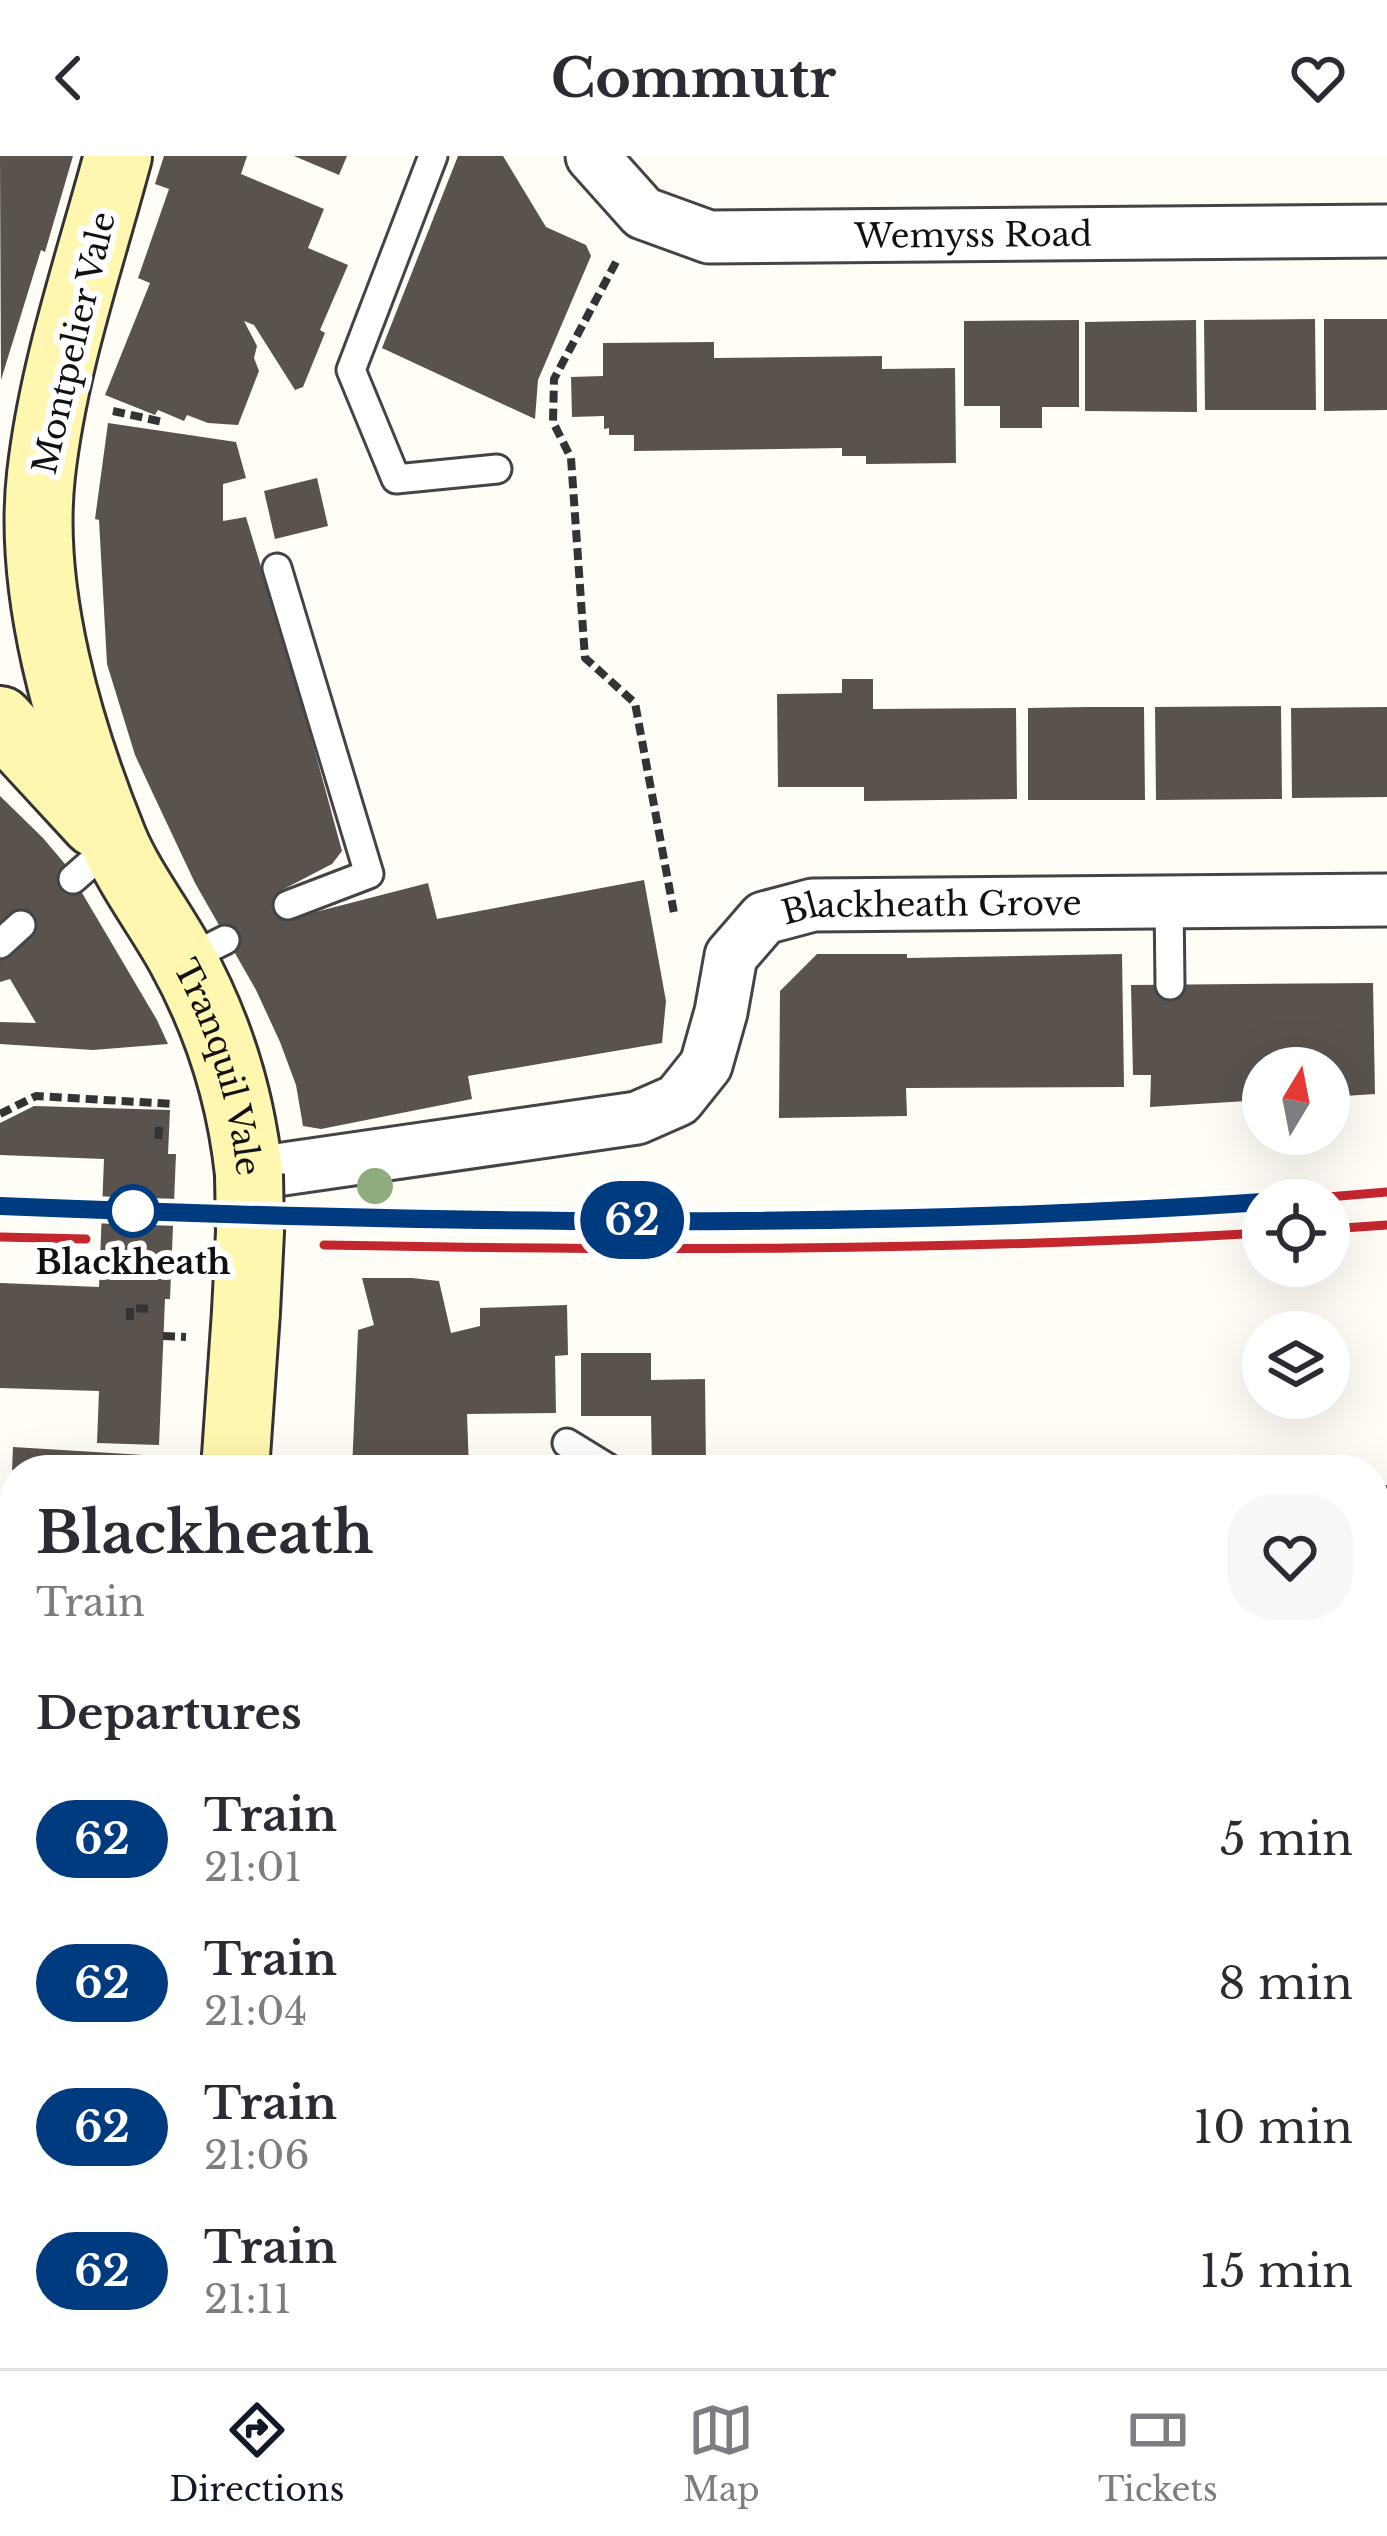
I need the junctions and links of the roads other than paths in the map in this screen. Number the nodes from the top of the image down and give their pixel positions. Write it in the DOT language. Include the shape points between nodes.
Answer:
graph roads {
  1 [pos="118,156"];
  2 [pos="433,156"];
  3 [pos="592,156"];
  4 [pos="1387,231"];
  5 [pos="496,469"];
  6 [pos="38,530"];
  7 [pos="277,568"];
  8 [pos="0,586"];
  9 [pos="60,684"];
  10 [pos="0,720"];
  11 [pos="94,861"];
  12 [pos="1387,900"];
  13 [pos="1169,902"];
  14 [pos="288,904"];
  15 [pos="1170,985"];
  16 [pos="249,1174"];
  17 [pos="567,1443"];
  18 [pos="236,1455"];
  19 [pos="587,1455"];
  1 -- 6 [label="main road, Montpelier Vale" via="55,398"];
  2 -- 5 [label="lane" via="351,370 396,479"];
  3 -- 4 [label="street, Wemyss Road" via="643,213 709,237"];
  6 -- 8 [label="main road, Montpelier Vale"];
  6 -- 9 [label="main road, Montpelier Vale"];
  7 -- 14 [label="lane" via="369,874"];
  9 -- 11 [label="main road, Tranquil Vale"];
  10 -- 11 [label="main road, Tranquil Vale"];
  11 -- 16 [label="main road, Tranquil Vale" via="204,951"];
  12 -- 13 [label="street, Blackheath Grove"];
  13 -- 15 [label="lane"];
  13 -- 16 [label="street, Blackheath Grove" via="813,905 764,918 731,956 706,1065 678,1100 637,1118"];
  16 -- 18 [label="main road, Tranquil Vale, bridge"];
  17 -- 19 [label="lane"];
}
